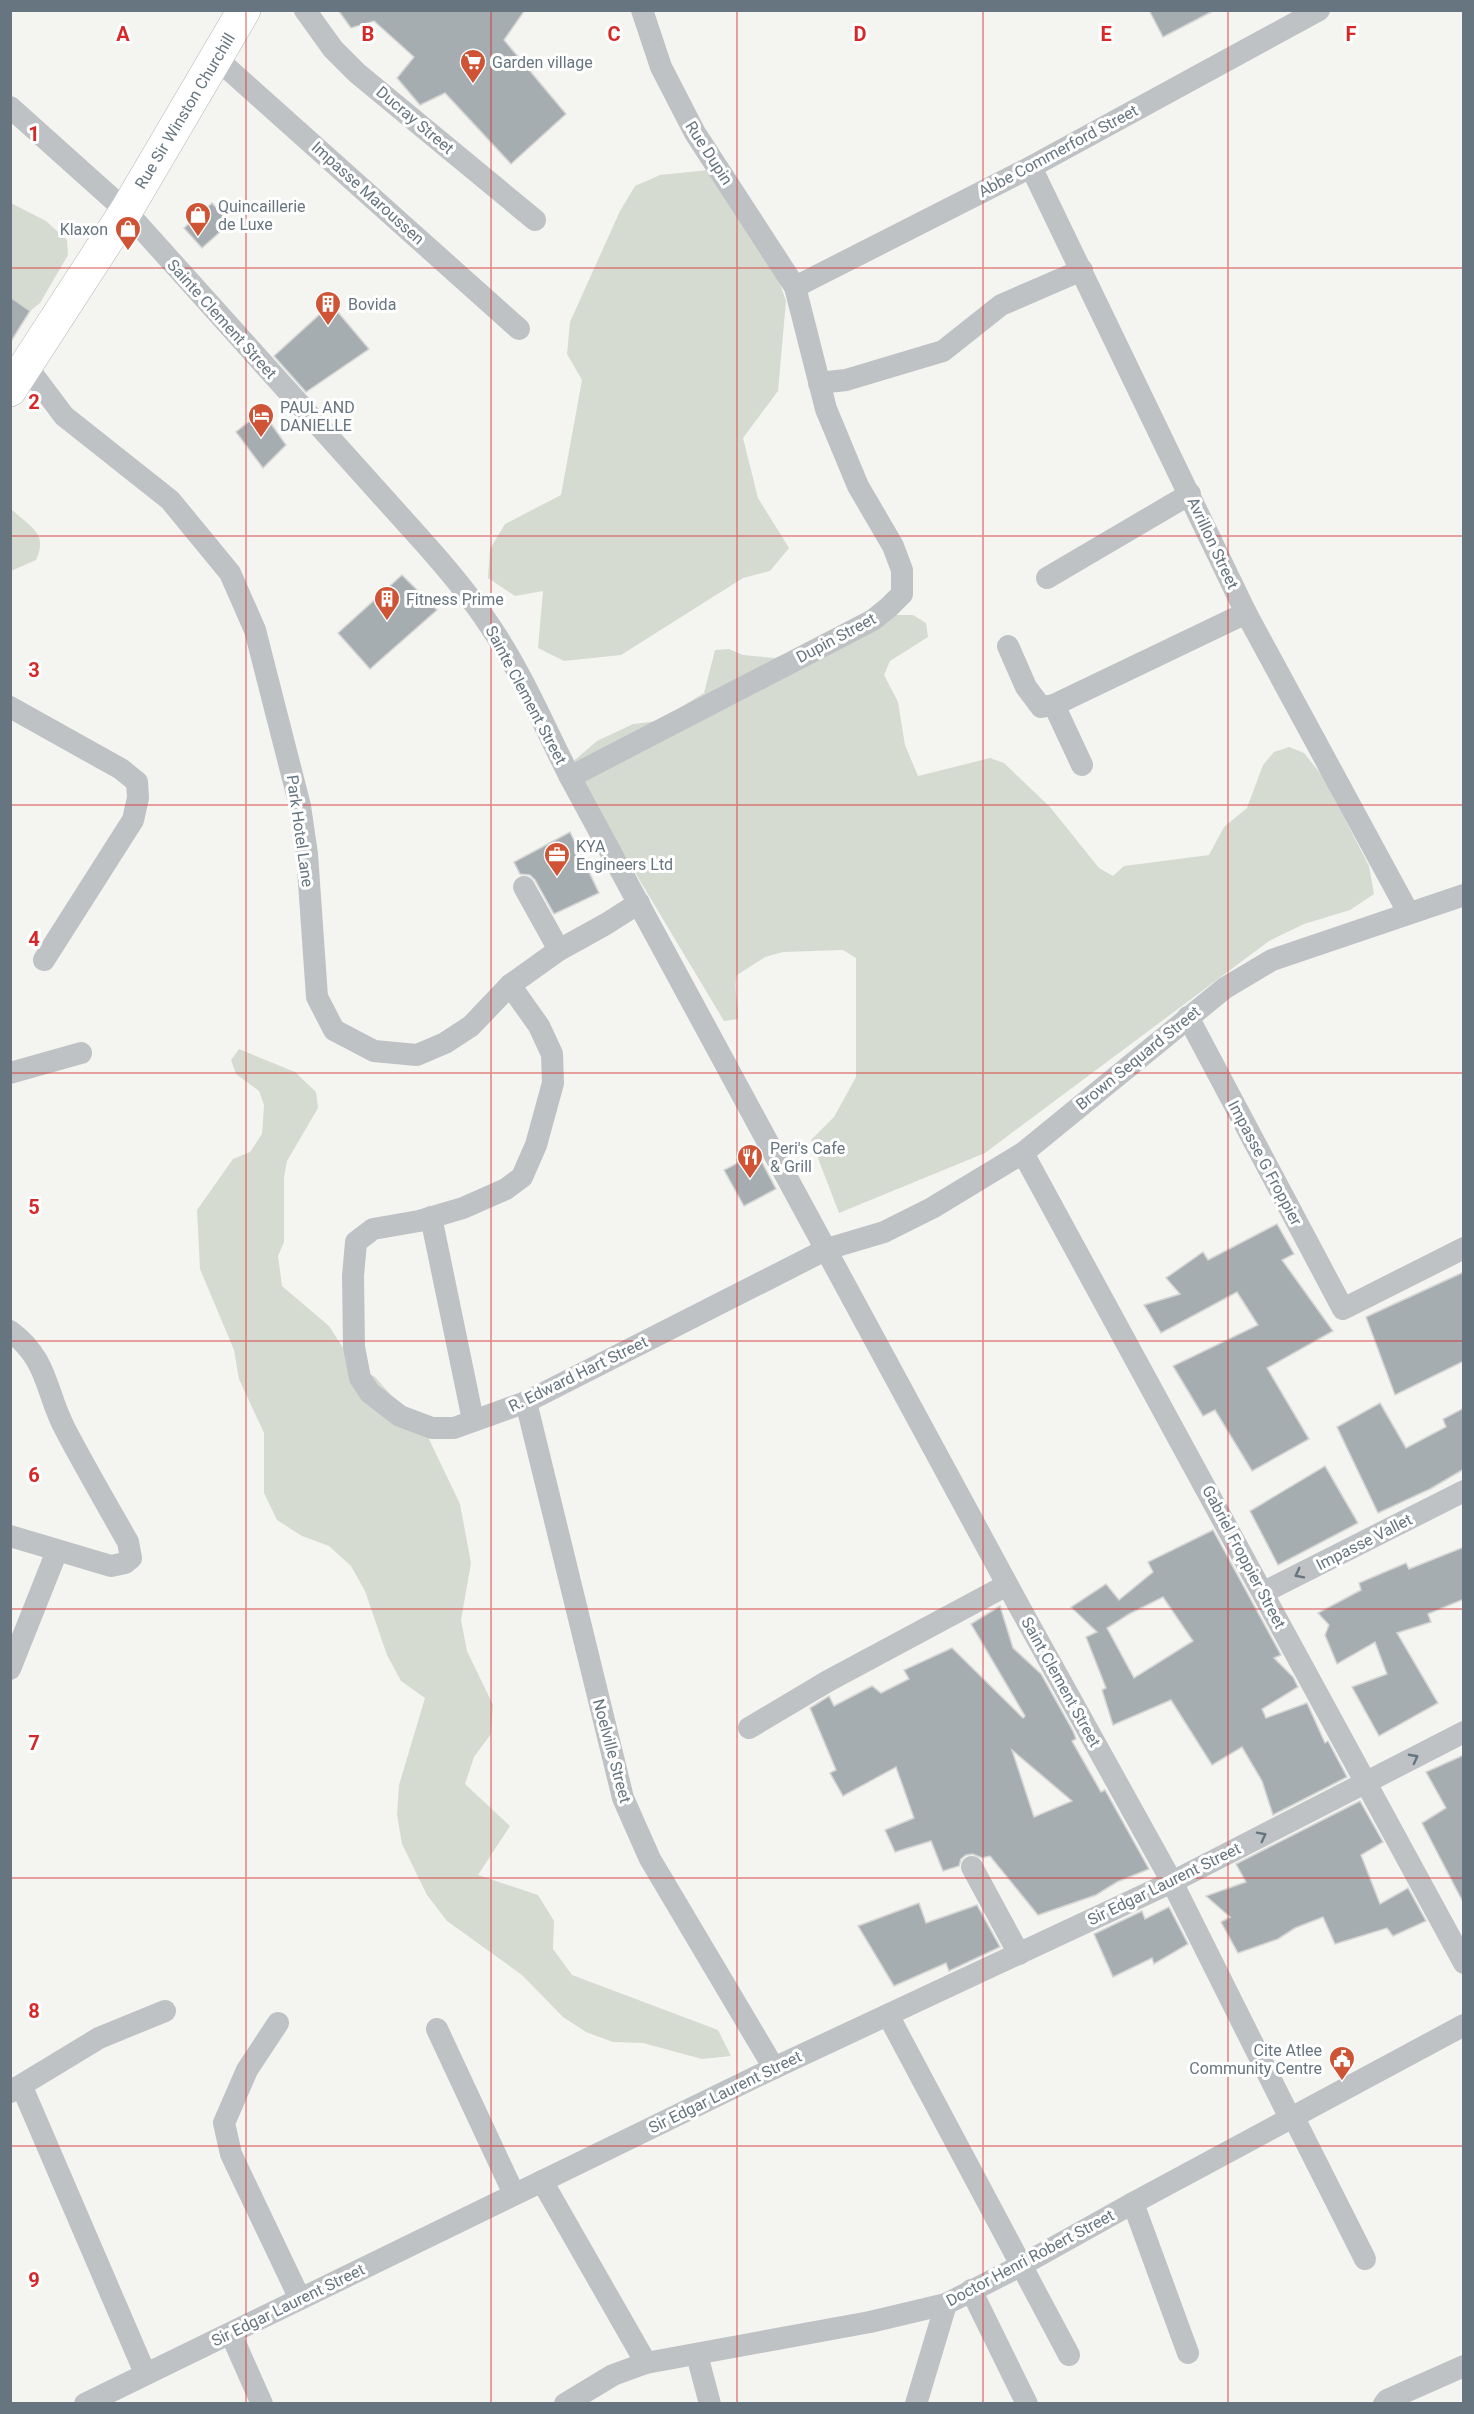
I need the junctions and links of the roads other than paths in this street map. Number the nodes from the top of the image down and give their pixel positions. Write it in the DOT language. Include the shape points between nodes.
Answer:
graph roads {
  1 [pos="244,10"];
  2 [pos="305,10"];
  3 [pos="642,10"];
  4 [pos="1319,10"];
  5 [pos="216,58"];
  6 [pos="10,107"];
  7 [pos="1031,167"];
  8 [pos="126,211"];
  9 [pos="535,220"];
  10 [pos="1082,270"];
  11 [pos="795,287"];
  12 [pos="519,329"];
  13 [pos="18,377"];
  14 [pos="819,383"];
  15 [pos="1190,494"];
  16 [pos="1047,578"];
  17 [pos="1246,613"];
  18 [pos="1008,646"];
  19 [pos="1054,705"];
  20 [pos="10,707"];
  21 [pos="1082,765"];
  22 [pos="570,777"];
  23 [pos="524,887"];
  24 [pos="1464,895"];
  25 [pos="639,903"];
  26 [pos="1408,912"];
  27 [pos="559,950"];
  28 [pos="44,960"];
  29 [pos="510,986"];
  30 [pos="1188,1017"];
  31 [pos="81,1053"];
  32 [pos="10,1073"];
  33 [pos="1023,1152"];
  34 [pos="431,1217"];
  35 [pos="1464,1248"];
  36 [pos="827,1249"];
  37 [pos="10,1331"];
  38 [pos="526,1402"];
  39 [pos="473,1420"];
  40 [pos="1464,1491"];
  41 [pos="10,1536"];
  42 [pos="57,1551"];
  43 [pos="1007,1585"];
  44 [pos="1264,1592"];
  45 [pos="10,1669"];
  46 [pos="749,1728"];
  47 [pos="1464,1732"];
  48 [pos="1365,1784"];
  49 [pos="972,1867"];
  50 [pos="1172,1882"];
  51 [pos="1019,1954"];
  52 [pos="1464,1963"];
  53 [pos="165,2011"];
  54 [pos="888,2015"];
  55 [pos="278,2023"];
  56 [pos="1464,2025"];
  57 [pos="437,2029"];
  58 [pos="774,2068"];
  59 [pos="16,2090"];
  60 [pos="1291,2117"];
  61 [pos="542,2181"];
  62 [pos="514,2194"];
  63 [pos="1133,2203"];
  64 [pos="1365,2259"];
  65 [pos="1022,2265"];
  66 [pos="971,2290"];
  67 [pos="300,2299"];
  68 [pos="946,2304"];
  69 [pos="231,2334"];
  70 [pos="1188,2353"];
  71 [pos="697,2355"];
  72 [pos="1069,2355"];
  73 [pos="646,2363"];
  74 [pos="1464,2366"];
  75 [pos="145,2373"];
  76 [pos="86,2403"];
  77 [pos="262,2403"];
  78 [pos="565,2403"];
  79 [pos="710,2403"];
  80 [pos="916,2403"];
  81 [pos="1027,2403"];
  82 [pos="1384,2403"];
  1 -- 5 [label="street, Rue Sir Winston Churchill"];
  2 -- 9 [label="street, Ducray Street" via="333,49 357,73"];
  3 -- 11 [label="street, Rue Dupin" via="661,67 684,113"];
  4 -- 7 [label="street, Abbe Commerford Street"];
  5 -- 8 [label="street, Rue Sir Winston Churchill"];
  5 -- 12 [label="street, Impasse Maroussen"];
  6 -- 8 [label="street, Sainte Clement Street"];
  7 -- 10 [label="street, Avrillon Street"];
  7 -- 11 [label="street, Abbe Commerford Street"];
  8 -- 13 [label="street, Rue Sir Winston Churchill"];
  8 -- 22 [label="street, Sainte Clement Street" via="461,585 512,661"];
  10 -- 14 [label="street" via="1001,305 942,351 846,380"];
  10 -- 15 [label="street, Avrillon Street"];
  11 -- 14 [label="street, Dupin Street"];
  13 -- 29 [label="street, Park Hotel Lane" via="170,500 230,573 255,630 300,806 317,997 334,1030 374,1051 417,1055 471,1026"];
  14 -- 22 [label="street, Dupin Street" via="858,486 893,546 902,570 902,594 873,620"];
  15 -- 16 [label="street"];
  15 -- 17 [label="street, Avrillon Street"];
  17 -- 19 [label="street"];
  17 -- 26 [label="street, Avrillon Street"];
  18 -- 19 [label="street" via="1026,687 1041,707"];
  19 -- 21 [label="street"];
  20 -- 28 [label="street" via="121,769 137,782 133,820"];
  22 -- 25 [label="street, Sainte Clement Street"];
  23 -- 27 [label="street"];
  24 -- 26 [label="street, Brown Sequard Street"];
  25 -- 27 [label="street, Park Hotel Lane"];
  25 -- 36 [label="street, Sainte Clement Street"];
  26 -- 30 [label="street, Brown Sequard Street" via="1272,960 1225,988"];
  27 -- 29 [label="street, Park Hotel Lane"];
  29 -- 34 [label="street" via="539,1026 552,1054 553,1083 536,1145 522,1177 506,1189"];
  30 -- 33 [label="street, Brown Sequard Street"];
  30 -- 35 [label="street, Impasse G Froppier" via="1343,1309"];
  31 -- 32 [label="street"];
  33 -- 36 [label="street, Brown Sequard Street" via="932,1208 884,1232"];
  33 -- 44 [label="street, Gabriel Froppier Street"];
  34 -- 39 [label="street"];
  34 -- 39 [label="street, R. Edward Hart Street" via="373,1229 356,1242 354,1347 360,1377 370,1393 400,1416 432,1428 454,1428"];
  36 -- 38 [label="street, R. Edward Hart Street"];
  36 -- 43 [label="street, Saint Clement Street"];
  37 -- 42 [label="street" via="26,1342 42,1367 64,1426 128,1542 131,1558 111,1566"];
  38 -- 39 [label="street, R. Edward Hart Street"];
  38 -- 58 [label="street, Noelville Street" via="623,1797 650,1859"];
  40 -- 44 [label="street, Impasse Vallet, one-way"];
  41 -- 42 [label="street"];
  42 -- 45 [label="street"];
  43 -- 46 [label="street"];
  43 -- 50 [label="street, Saint Clement Street"];
  44 -- 48 [label="street, Gabriel Froppier Street"];
  48 -- 47 [label="street, Sir Edgar Laurent Street, one-way"];
  50 -- 48 [label="street, Sir Edgar Laurent Street, one-way"];
  48 -- 52 [label="street, Gabriel Froppier Street"];
  49 -- 51 [label="street"];
  50 -- 51 [label="street, Sir Edgar Laurent Street"];
  50 -- 60 [label="street, Saint Clement Street"];
  51 -- 54 [label="street, Sir Edgar Laurent Street"];
  53 -- 59 [label="street" via="99,2038"];
  54 -- 58 [label="street, Sir Edgar Laurent Street"];
  54 -- 65 [label="street"];
  55 -- 67 [label="street" via="248,2070 224,2123 231,2154"];
  56 -- 60 [label="street, Doctor Henri Robert Street"];
  57 -- 62 [label="street"];
  58 -- 61 [label="street, Sir Edgar Laurent Street"];
  59 -- 75 [label="street"];
  60 -- 63 [label="street, Doctor Henri Robert Street"];
  60 -- 64 [label="street, Saint Clement Street"];
  61 -- 62 [label="street, Sir Edgar Laurent Street"];
  61 -- 73 [label="street"];
  62 -- 67 [label="street, Sir Edgar Laurent Street"];
  63 -- 65 [label="street, Doctor Henri Robert Street"];
  63 -- 70 [label="street"];
  65 -- 66 [label="street, Doctor Henri Robert Street"];
  65 -- 72 [label="street"];
  66 -- 68 [label="street, Doctor Henri Robert Street"];
  66 -- 81 [label="street"];
  67 -- 69 [label="street, Sir Edgar Laurent Street"];
  68 -- 71 [label="street, Doctor Henri Robert Street" via="909,2315"];
  68 -- 80 [label="street"];
  69 -- 75 [label="street, Sir Edgar Laurent Street"];
  69 -- 77 [label="street"];
  71 -- 73 [label="street, Doctor Henri Robert Street"];
  71 -- 79 [label="street"];
  73 -- 78 [label="street, Doctor Henri Robert Street" via="613,2375"];
  74 -- 82 [label="street"];
  75 -- 76 [label="street, Sir Edgar Laurent Street"];
}
